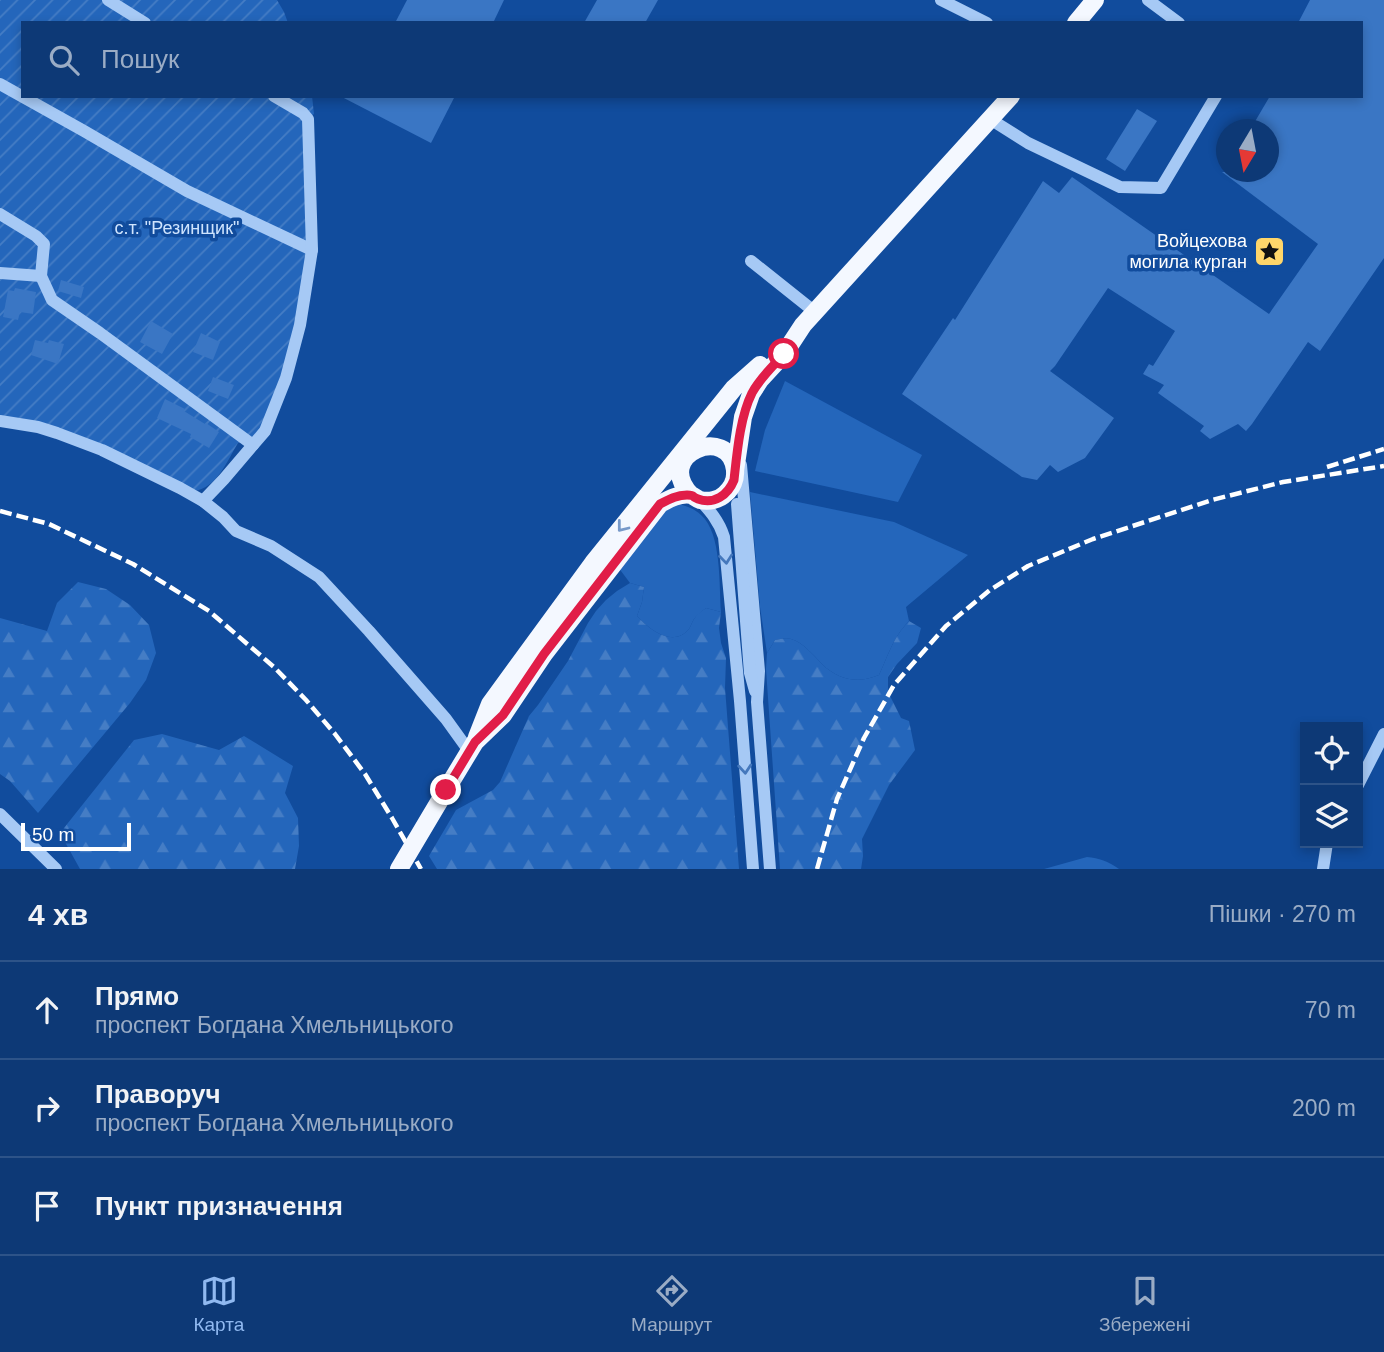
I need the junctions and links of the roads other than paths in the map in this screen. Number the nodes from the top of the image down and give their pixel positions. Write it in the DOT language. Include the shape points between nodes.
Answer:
graph roads {
  1 [pos="108,0"];
  2 [pos="940,0"];
  3 [pos="1095,0"];
  4 [pos="1148,0"];
  5 [pos="142,21"];
  6 [pos="982,21"];
  7 [pos="1078,21"];
  8 [pos="1176,21"];
  9 [pos="0,84"];
  10 [pos="21,96"];
  11 [pos="25,98"];
  12 [pos="277,98"];
  13 [pos="1009,98"];
  14 [pos="1215,98"];
  15 [pos="990,119"];
  16 [pos="0,214"];
  17 [pos="312,250"];
  18 [pos="751,261"];
  19 [pos="0,273"];
  20 [pos="41,276"];
  21 [pos="809,318"];
  22 [pos="760,365"];
  23 [pos="0,421"];
  24 [pos="741,433"];
  25 [pos="254,445"];
  26 [pos="689,456"];
  27 [pos="664,474"];
  28 [pos="735,476"];
  29 [pos="695,497"];
  30 [pos="203,501"];
  31 [pos="757,702"];
  32 [pos="1384,734"];
  33 [pos="472,747"];
  34 [pos="1363,775"];
  35 [pos="0,814"];
  36 [pos="1326,848"];
  37 [pos="56,869"];
  38 [pos="399,869"];
  39 [pos="753,869"];
  40 [pos="770,869"];
  41 [pos="1323,869"];
  1 -- 5 [label="street"];
  2 -- 6 [label="street"];
  3 -- 7 [label="main road"];
  4 -- 8 [label="street"];
  9 -- 10 [label="street"];
  11 -- 17 [label="street" via="187,191"];
  12 -- 17 [label="street" via="307,119"];
  13 -- 15 [label="main road"];
  14 -- 15 [label="street" via="1161,188 1120,187 1028,143"];
  15 -- 21 [label="main road"];
  16 -- 20 [label="street" via="44,244"];
  17 -- 25 [label="street" via="286,378 265,431"];
  18 -- 21 [label="street"];
  19 -- 20 [label="street"];
  20 -- 25 [label="street" via="52,300"];
  21 -- 22 [label="main road"];
  21 -- 24 [label="main road" via="751,394"];
  22 -- 26 [label="main road"];
  22 -- 27 [label="main road" via="734,388"];
  23 -- 30 [label="street" via="57,433"];
  24 -- 28 [label="main road"];
  24 -- 31 [label="street" via="760,671"];
  25 -- 30 [label="street"];
  26 -- 27 [label="main road"];
  26 -- 28 [label="main road" via="703,446 721,449 733,462"];
  26 -- 29 [label="main road" via="680,471 681,480"];
  27 -- 33 [label="main road, one-way" via="490,704"];
  28 -- 29 [label="main road" via="725,495 708,501"];
  28 -- 31 [label="street" via="750,673"];
  29 -- 33 [label="main road" via="678,496 660,504 544,654 503,715"];
  29 -- 39 [label="street, one-way" via="715,517 724,537"];
  30 -- 33 [label="street" via="236,531 271,545 319,577"];
  31 -- 40 [label="street"];
  32 -- 34 [label="street"];
  33 -- 38 [label="main road, bridge"];
  35 -- 37 [label="street"];
  36 -- 41 [label="street"];
}
